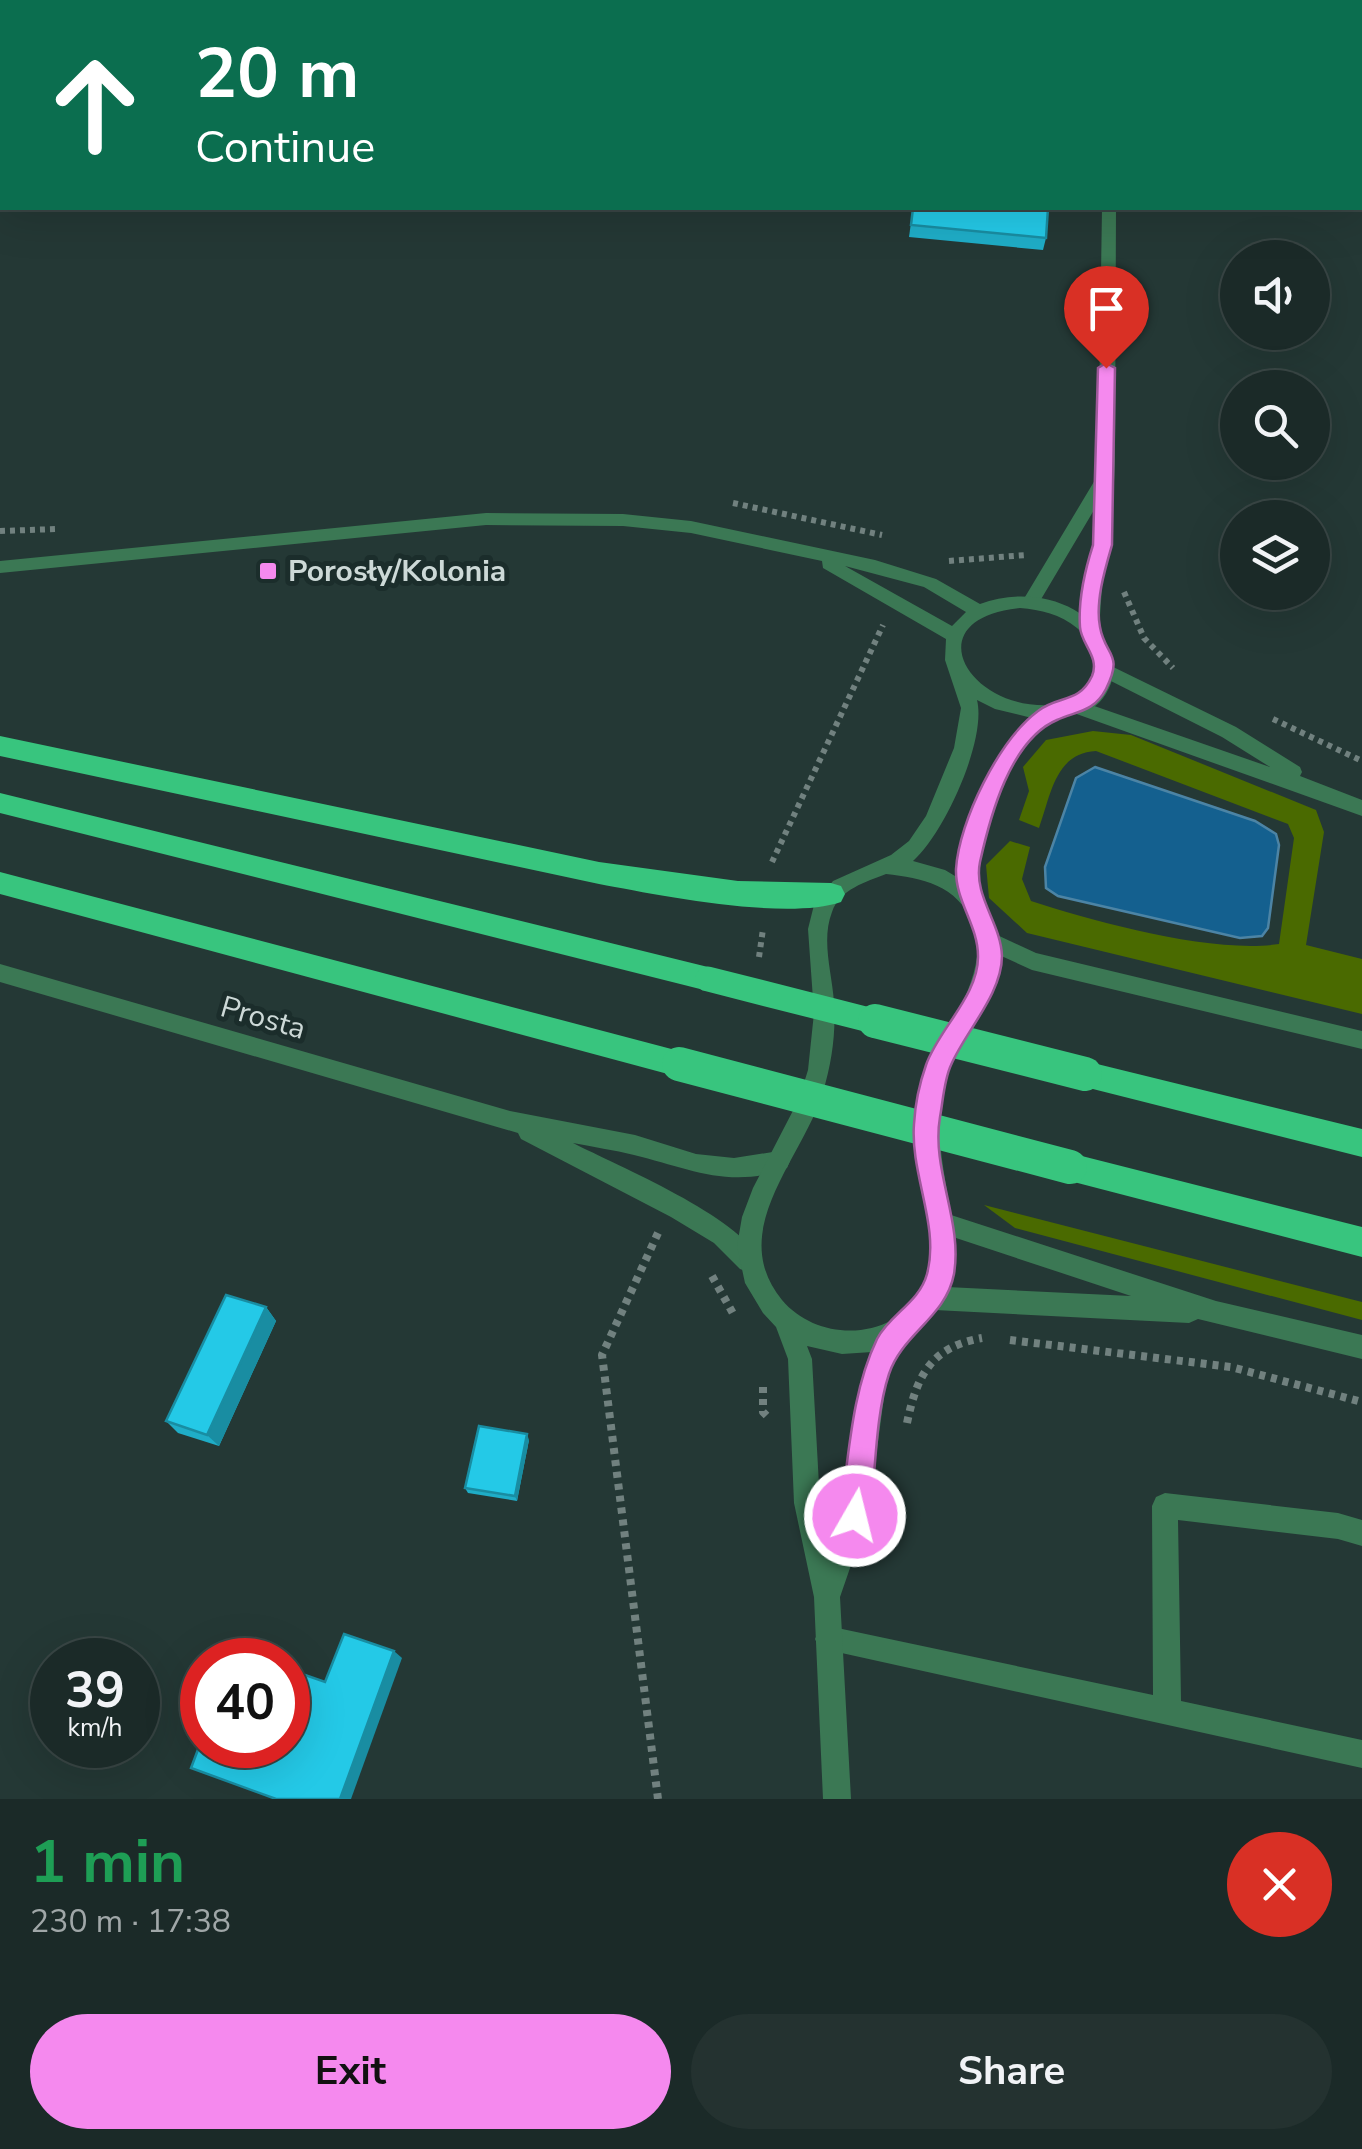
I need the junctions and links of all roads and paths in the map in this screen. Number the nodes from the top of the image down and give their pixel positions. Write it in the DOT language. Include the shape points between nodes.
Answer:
graph roads {
  1 [pos="1109,210"];
  2 [pos="1106,477"];
  3 [pos="67,529"];
  4 [pos="0,531"];
  5 [pos="814,556"];
  6 [pos="1055,561"];
  7 [pos="944,562"];
  8 [pos="0,566"];
  9 [pos="1128,595"];
  10 [pos="1031,602"];
  11 [pos="978,611"];
  12 [pos="1090,630"];
  13 [pos="954,636"];
  14 [pos="1105,670"];
  15 [pos="1178,671"];
  16 [pos="962,679"];
  17 [pos="1077,707"];
  18 [pos="1048,714"];
  19 [pos="1264,715"];
  20 [pos="0,746"];
  21 [pos="1362,762"];
  22 [pos="1320,789"];
  23 [pos="0,803"];
  24 [pos="1362,808"];
  25 [pos="888,867"];
  26 [pos="0,883"];
  27 [pos="831,894"];
  28 [pos="971,900"];
  29 [pos="990,940"];
  30 [pos="0,973"];
  31 [pos="1362,1040"];
  32 [pos="1259,1116"];
  33 [pos="510,1121"];
  34 [pos="1362,1133"];
  35 [pos="1362,1143"];
  36 [pos="779,1162"];
  37 [pos="940,1222"];
  38 [pos="669,1233"];
  39 [pos="1362,1242"];
  40 [pos="748,1261"];
  41 [pos="706,1263"];
  42 [pos="932,1298"];
  43 [pos="1216,1313"];
  44 [pos="740,1324"];
  45 [pos="787,1325"];
  46 [pos="894,1334"];
  47 [pos="1362,1347"];
  48 [pos="763,1382"];
  49 [pos="1362,1402"];
  50 [pos="805,1421"];
  51 [pos="868,1425"];
  52 [pos="1362,1533"];
  53 [pos="826,1596"];
  54 [pos="828,1639"];
  55 [pos="1167,1711"];
  56 [pos="1362,1754"];
  57 [pos="658,1799"];
  58 [pos="837,1799"];
  1 -- 2 [label="street"];
  2 -- 6 [label="street"];
  2 -- 12 [label="street"];
  3 -- 4 [label="path"];
  5 -- 8 [label="street" via="692,527 542,516"];
  5 -- 11 [label="street" via="930,583"];
  5 -- 13 [label="street"];
  6 -- 7 [label="path" via="1038,554"];
  6 -- 10 [label="street"];
  9 -- 15 [label="path" via="1144,638"];
  10 -- 11 [label="street"];
  10 -- 12 [label="street" via="1058,609"];
  11 -- 13 [label="street"];
  12 -- 14 [label="street"];
  13 -- 16 [label="street" via="952,658"];
  14 -- 17 [label="street"];
  14 -- 22 [label="street" via="1229,732"];
  16 -- 18 [label="street" via="998,706"];
  16 -- 25 [label="street" via="970,720 955,768 913,851"];
  17 -- 18 [label="street"];
  17 -- 22 [label="street"];
  18 -- 28 [label="street" via="1000,769 968,868"];
  19 -- 21 [label="path"];
  20 -- 27 [label="highway" via="647,881 768,897"];
  22 -- 24 [label="street"];
  23 -- 32 [label="highway, bridge"];
  25 -- 27 [label="street"];
  25 -- 28 [label="street" via="939,875"];
  26 -- 39 [label="highway, bridge"];
  27 -- 36 [label="street" via="818,925 820,1066 807,1112"];
  28 -- 29 [label="street"];
  29 -- 31 [label="street" via="1032,960"];
  29 -- 37 [label="street" via="982,983 938,1066 929,1098 926,1153"];
  30 -- 33 [label="street, Prosta"];
  32 -- 34 [label="highway"];
  32 -- 35 [label="highway"];
  33 -- 36 [label="street, Prosta" via="696,1164"];
  33 -- 40 [label="street, Prosta" via="708,1226"];
  36 -- 40 [label="street" via="752,1217"];
  37 -- 42 [label="street" via="940,1278"];
  37 -- 43 [label="street"];
  38 -- 57 [label="path" via="656,1232 602,1355"];
  40 -- 45 [label="street" via="755,1286"];
  41 -- 44 [label="path"];
  42 -- 43 [label="street"];
  42 -- 46 [label="street"];
  43 -- 47 [label="street"];
  45 -- 46 [label="street" via="812,1338 844,1342"];
  45 -- 50 [label="street" via="800,1359"];
  46 -- 51 [label="street" via="875,1373"];
  48 -- 50 [label="path" via="762,1412 770,1420"];
  49 -- 51 [label="path" via="1231,1367 980,1338 951,1343 929,1360 915,1383 906,1425"];
  50 -- 53 [label="street" via="807,1503"];
  51 -- 53 [label="street" via="855,1516"];
  52 -- 55 [label="street" via="1165,1506"];
  53 -- 54 [label="street"];
  54 -- 55 [label="street"];
  54 -- 58 [label="street"];
  55 -- 56 [label="street"];
}
